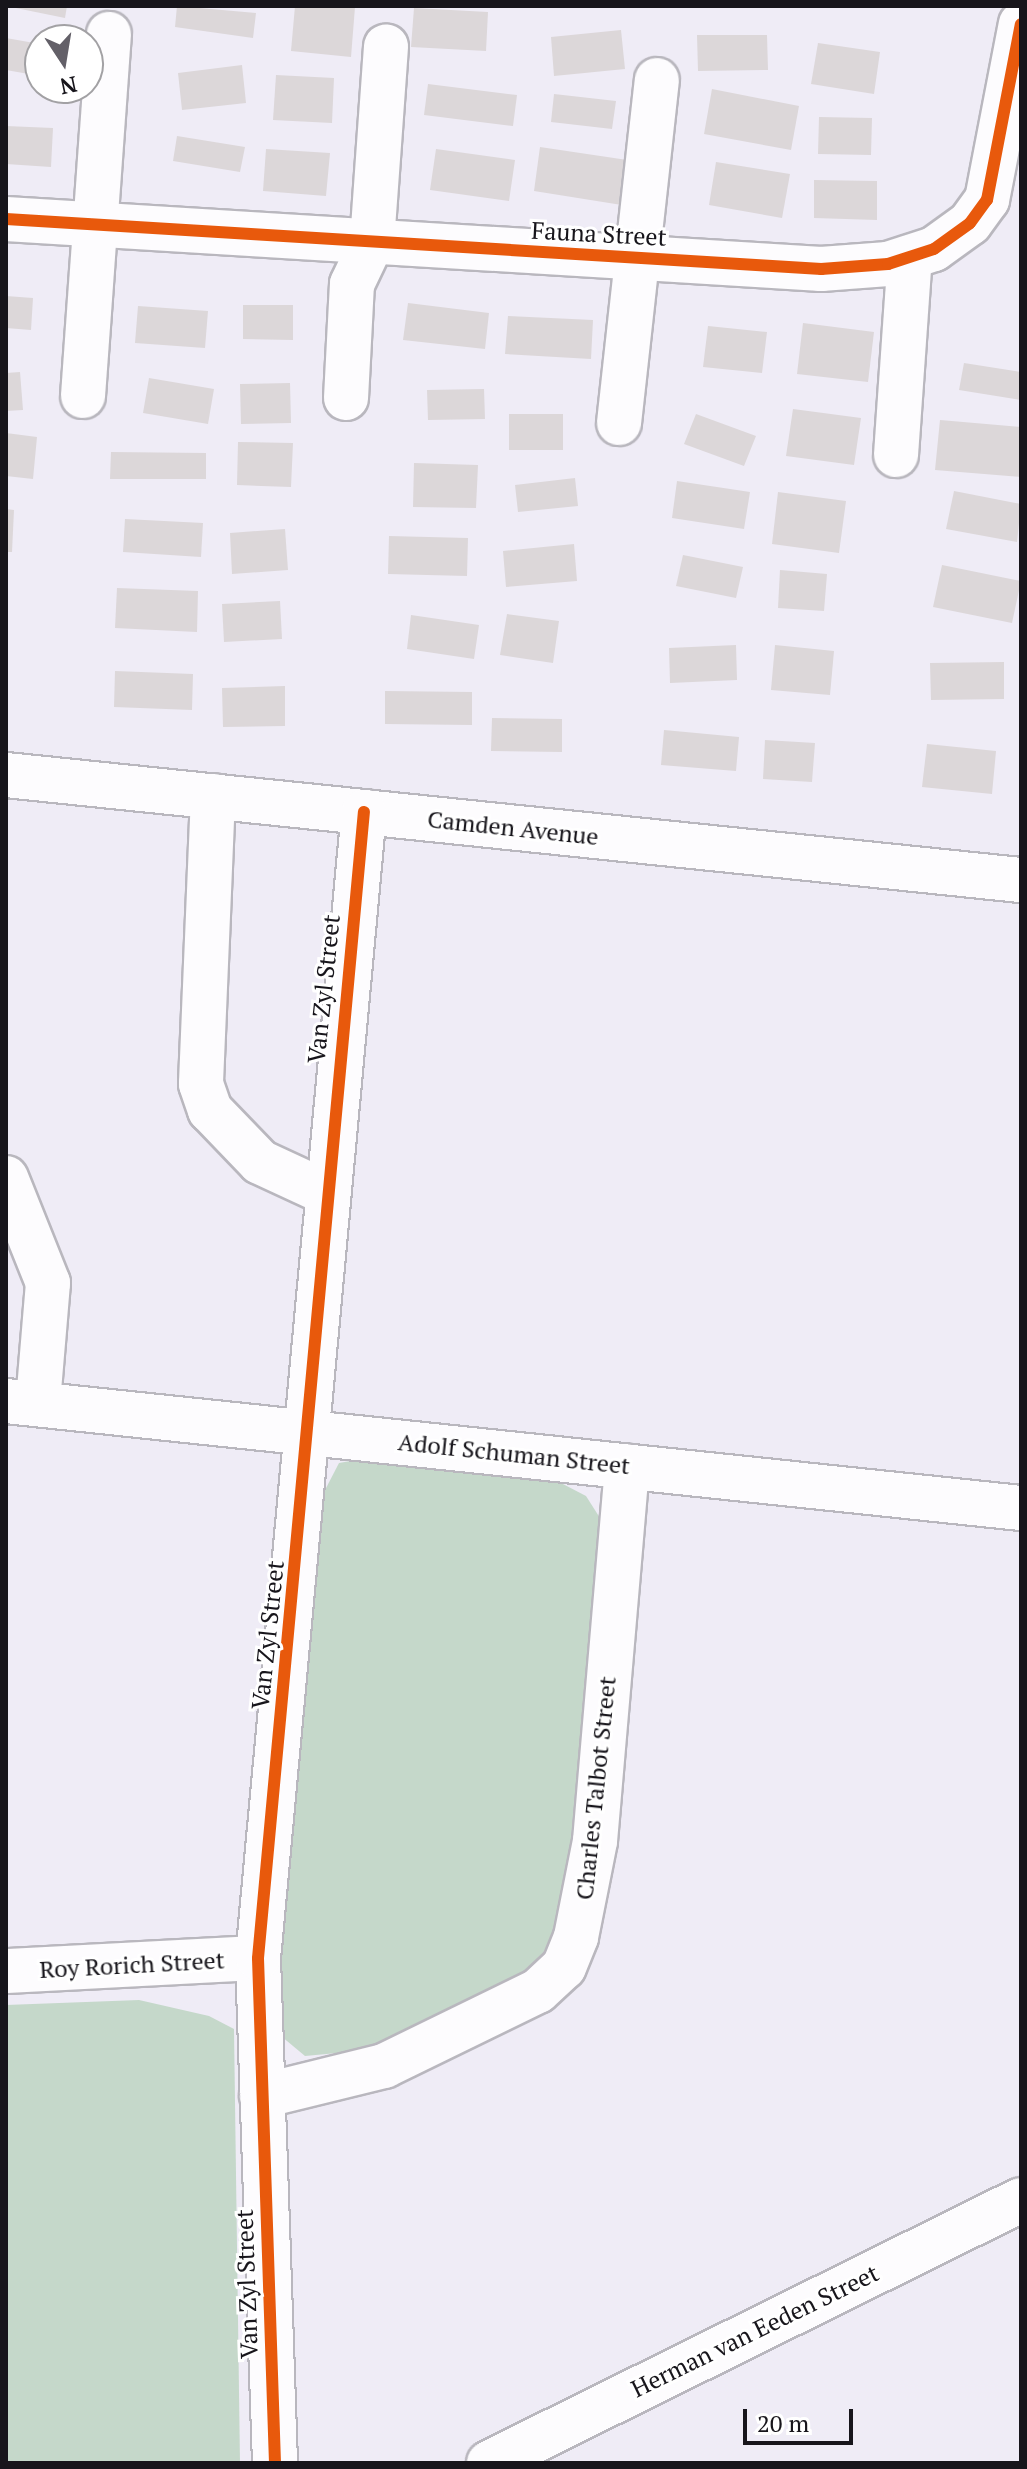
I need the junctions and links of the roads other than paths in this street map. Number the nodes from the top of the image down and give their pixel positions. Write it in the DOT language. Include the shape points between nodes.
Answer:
graph roads {
  1 [pos="1021,24"];
  2 [pos="109,34"];
  3 [pos="386,46"];
  4 [pos="657,80"];
  5 [pos="6,219"];
  6 [pos="95,225"];
  7 [pos="372,242"];
  8 [pos="910,257"];
  9 [pos="638,258"];
  10 [pos="83,396"];
  11 [pos="346,398"];
  12 [pos="619,423"];
  13 [pos="896,455"];
  14 [pos="6,775"];
  15 [pos="213,796"];
  16 [pos="364,812"];
  17 [pos="1021,880"];
  18 [pos="6,1178"];
  19 [pos="325,1192"];
  20 [pos="22,1401"];
  21 [pos="310,1432"];
  22 [pos="627,1466"];
  23 [pos="1021,1508"];
  24 [pos="258,1958"];
  25 [pos="6,1971"];
  26 [pos="262,2096"];
  27 [pos="1021,2200"];
  28 [pos="275,2463"];
  29 [pos="489,2463"];
  1 -- 8 [label="street, Fauna Street" via="987,200 970,223"];
  2 -- 6 [label="street"];
  3 -- 7 [label="street"];
  4 -- 9 [label="street"];
  5 -- 6 [label="street, Fauna Street"];
  6 -- 7 [label="street, Fauna Street"];
  6 -- 10 [label="street"];
  7 -- 9 [label="street, Fauna Street"];
  7 -- 11 [label="street" via="352,284"];
  8 -- 9 [label="street, Fauna Street" via="852,270"];
  8 -- 13 [label="street"];
  9 -- 12 [label="street"];
  14 -- 15 [label="street, Camden Avenue"];
  15 -- 16 [label="street, Camden Avenue"];
  15 -- 19 [label="street" via="201,1084 210,1110 260,1162"];
  16 -- 17 [label="street, Camden Avenue"];
  16 -- 19 [label="street, Van Zyl Street"];
  18 -- 20 [label="street" via="48,1283"];
  19 -- 21 [label="street, Van Zyl Street"];
  20 -- 21 [label="street, Adolf Schuman Street"];
  21 -- 22 [label="street, Adolf Schuman Street"];
  21 -- 24 [label="street, Van Zyl Street"];
  22 -- 23 [label="street, Adolf Schuman Street"];
  22 -- 26 [label="street, Charles Talbot Street" via="595,1841 576,1937 564,1967 538,1991 384,2066"];
  24 -- 25 [label="street, Roy Rorich Street"];
  24 -- 26 [label="street, Van Zyl Street"];
  26 -- 28 [label="street, Van Zyl Street"];
  27 -- 29 [label="street, Herman van Eeden Street"];
}
